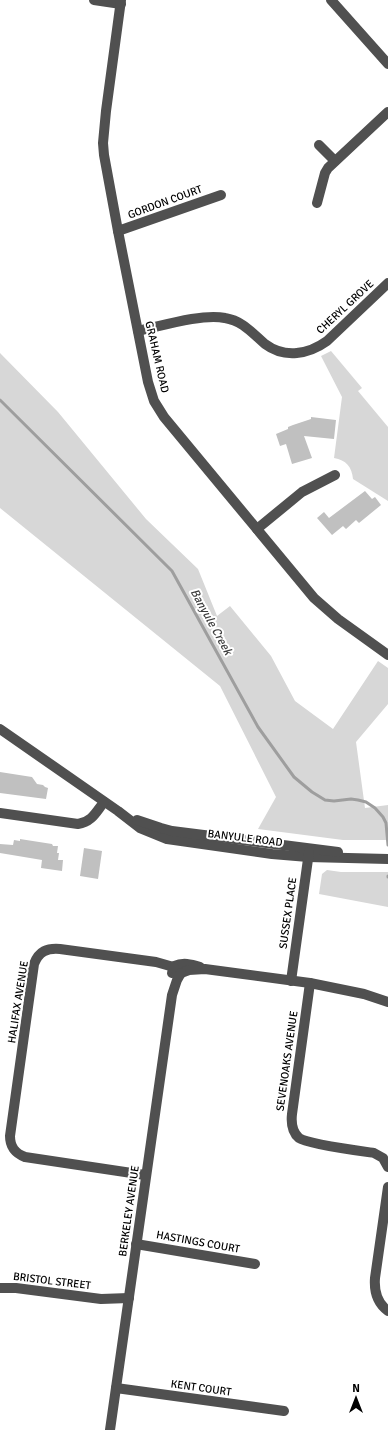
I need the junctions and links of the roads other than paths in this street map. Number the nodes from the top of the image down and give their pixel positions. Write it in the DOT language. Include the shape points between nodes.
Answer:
graph roads {
  1 [pos="94,0"];
  2 [pos="331,0"];
  3 [pos="121,2"];
  4 [pos="387,61"];
  5 [pos="388,112"];
  6 [pos="319,145"];
  7 [pos="335,161"];
  8 [pos="221,195"];
  9 [pos="317,203"];
  10 [pos="118,231"];
  11 [pos="388,282"];
  12 [pos="138,331"];
  13 [pos="335,475"];
  14 [pos="256,529"];
  15 [pos="388,655"];
  16 [pos="0,730"];
  17 [pos="104,802"];
  18 [pos="118,811"];
  19 [pos="0,813"];
  20 [pos="309,852"];
  21 [pos="383,858"];
  22 [pos="177,971"];
  23 [pos="291,981"];
  24 [pos="310,983"];
  25 [pos="388,1002"];
  26 [pos="388,1167"];
  27 [pos="145,1175"];
  28 [pos="388,1187"];
  29 [pos="136,1244"];
  30 [pos="255,1264"];
  31 [pos="0,1288"];
  32 [pos="129,1298"];
  33 [pos="101,1299"];
  34 [pos="127,1310"];
  35 [pos="388,1311"];
  36 [pos="116,1388"];
  37 [pos="284,1411"];
  38 [pos="110,1430"];
  1 -- 3 [label="street"];
  2 -- 4 [label="street"];
  3 -- 10 [label="street, GRAHAM ROAD" via="103,143"];
  5 -- 7 [label="street"];
  6 -- 7 [label="street"];
  7 -- 9 [label="street" via="325,173"];
  8 -- 10 [label="street, GORDON COURT"];
  10 -- 12 [label="street, GRAHAM ROAD"];
  11 -- 12 [label="street, CHERYL GROVE" via="327,341 308,352 293,354 277,350 244,325 224,317 205,317"];
  12 -- 14 [label="street, GRAHAM ROAD" via="148,382 158,409"];
  13 -- 14 [label="street" via="302,492"];
  14 -- 15 [label="street, GRAHAM ROAD" via="326,609"];
  16 -- 17 [label="street, BANYULE ROAD"];
  17 -- 18 [label="street, BANYULE ROAD"];
  17 -- 19 [label="street" via="90,820 78,824"];
  18 -- 20 [label="street, BANYULE ROAD" via="166,830 255,841"];
  18 -- 20 [label="street, BANYULE ROAD" via="140,828 167,839 272,854"];
  20 -- 21 [label="street, BANYULE ROAD"];
  20 -- 23 [label="street, SUSSEX PLACE"];
  22 -- 23 [label="street, HALIFAX AVENUE" via="176,965 187,964 205,969"];
  22 -- 27 [label="street, BERKELEY AVENUE"];
  22 -- 27 [label="street, HALIFAX AVENUE" via="156,962 60,949 48,949 40,953 34,964 10,1136 13,1148 25,1157"];
  23 -- 24 [label="street, HALIFAX AVENUE"];
  24 -- 25 [label="street, HALIFAX AVENUE" via="364,994"];
  24 -- 26 [label="street, SEVENOAKS AVENUE" via="292,1127 296,1135 303,1140 374,1153 383,1158"];
  27 -- 29 [label="street, BERKELEY AVENUE"];
  28 -- 35 [label="street" via="374,1287 378,1300"];
  29 -- 30 [label="street, HASTINGS COURT"];
  29 -- 32 [label="street, BERKELEY AVENUE"];
  31 -- 33 [label="street, BRISTOL STREET"];
  32 -- 33 [label="street, BRISTOL STREET"];
  32 -- 34 [label="street, BERKELEY AVENUE"];
  33 -- 34 [label="street, BRISTOL STREET"];
  34 -- 36 [label="street, BERKELEY AVENUE"];
  36 -- 37 [label="street, KENT COURT"];
  36 -- 38 [label="street, BERKELEY AVENUE"];
}
